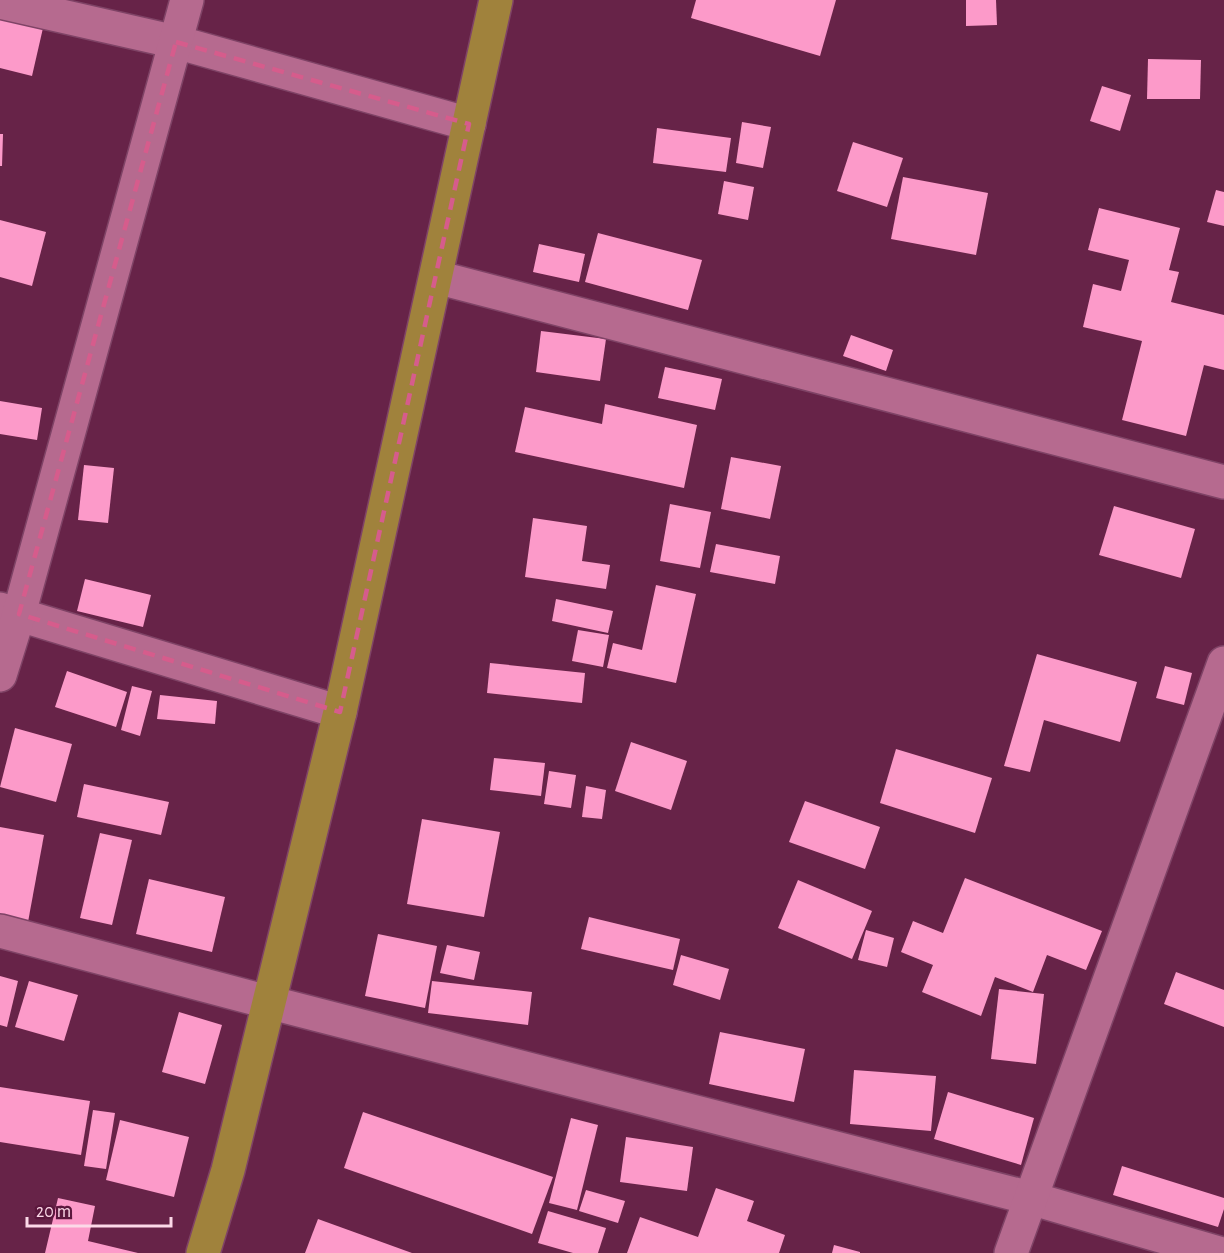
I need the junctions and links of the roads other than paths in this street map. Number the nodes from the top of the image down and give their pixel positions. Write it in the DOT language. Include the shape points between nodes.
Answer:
graph roads {
  1 [pos="187,0"];
  2 [pos="496,0"];
  3 [pos="0,2"];
  4 [pos="176,42"];
  5 [pos="469,124"];
  6 [pos="436,277"];
  7 [pos="1224,482"];
  8 [pos="9,611"];
  9 [pos="1224,663"];
  10 [pos="0,675"];
  11 [pos="340,712"];
  12 [pos="0,931"];
  13 [pos="268,1002"];
  14 [pos="1030,1198"];
  15 [pos="203,1253"];
  16 [pos="1011,1253"];
  17 [pos="1219,1253"];
  1 -- 4 [label="street"];
  2 -- 5 [label="main road"];
  3 -- 4 [label="street"];
  4 -- 5 [label="street"];
  4 -- 8 [label="street"];
  5 -- 6 [label="main road"];
  6 -- 7 [label="street"];
  6 -- 11 [label="main road"];
  8 -- 10 [label="street"];
  8 -- 11 [label="street"];
  9 -- 14 [label="street"];
  11 -- 13 [label="main road"];
  12 -- 13 [label="street"];
  13 -- 14 [label="street"];
  13 -- 15 [label="main road" via="228,1170"];
  14 -- 16 [label="street"];
  14 -- 17 [label="street"];
}
